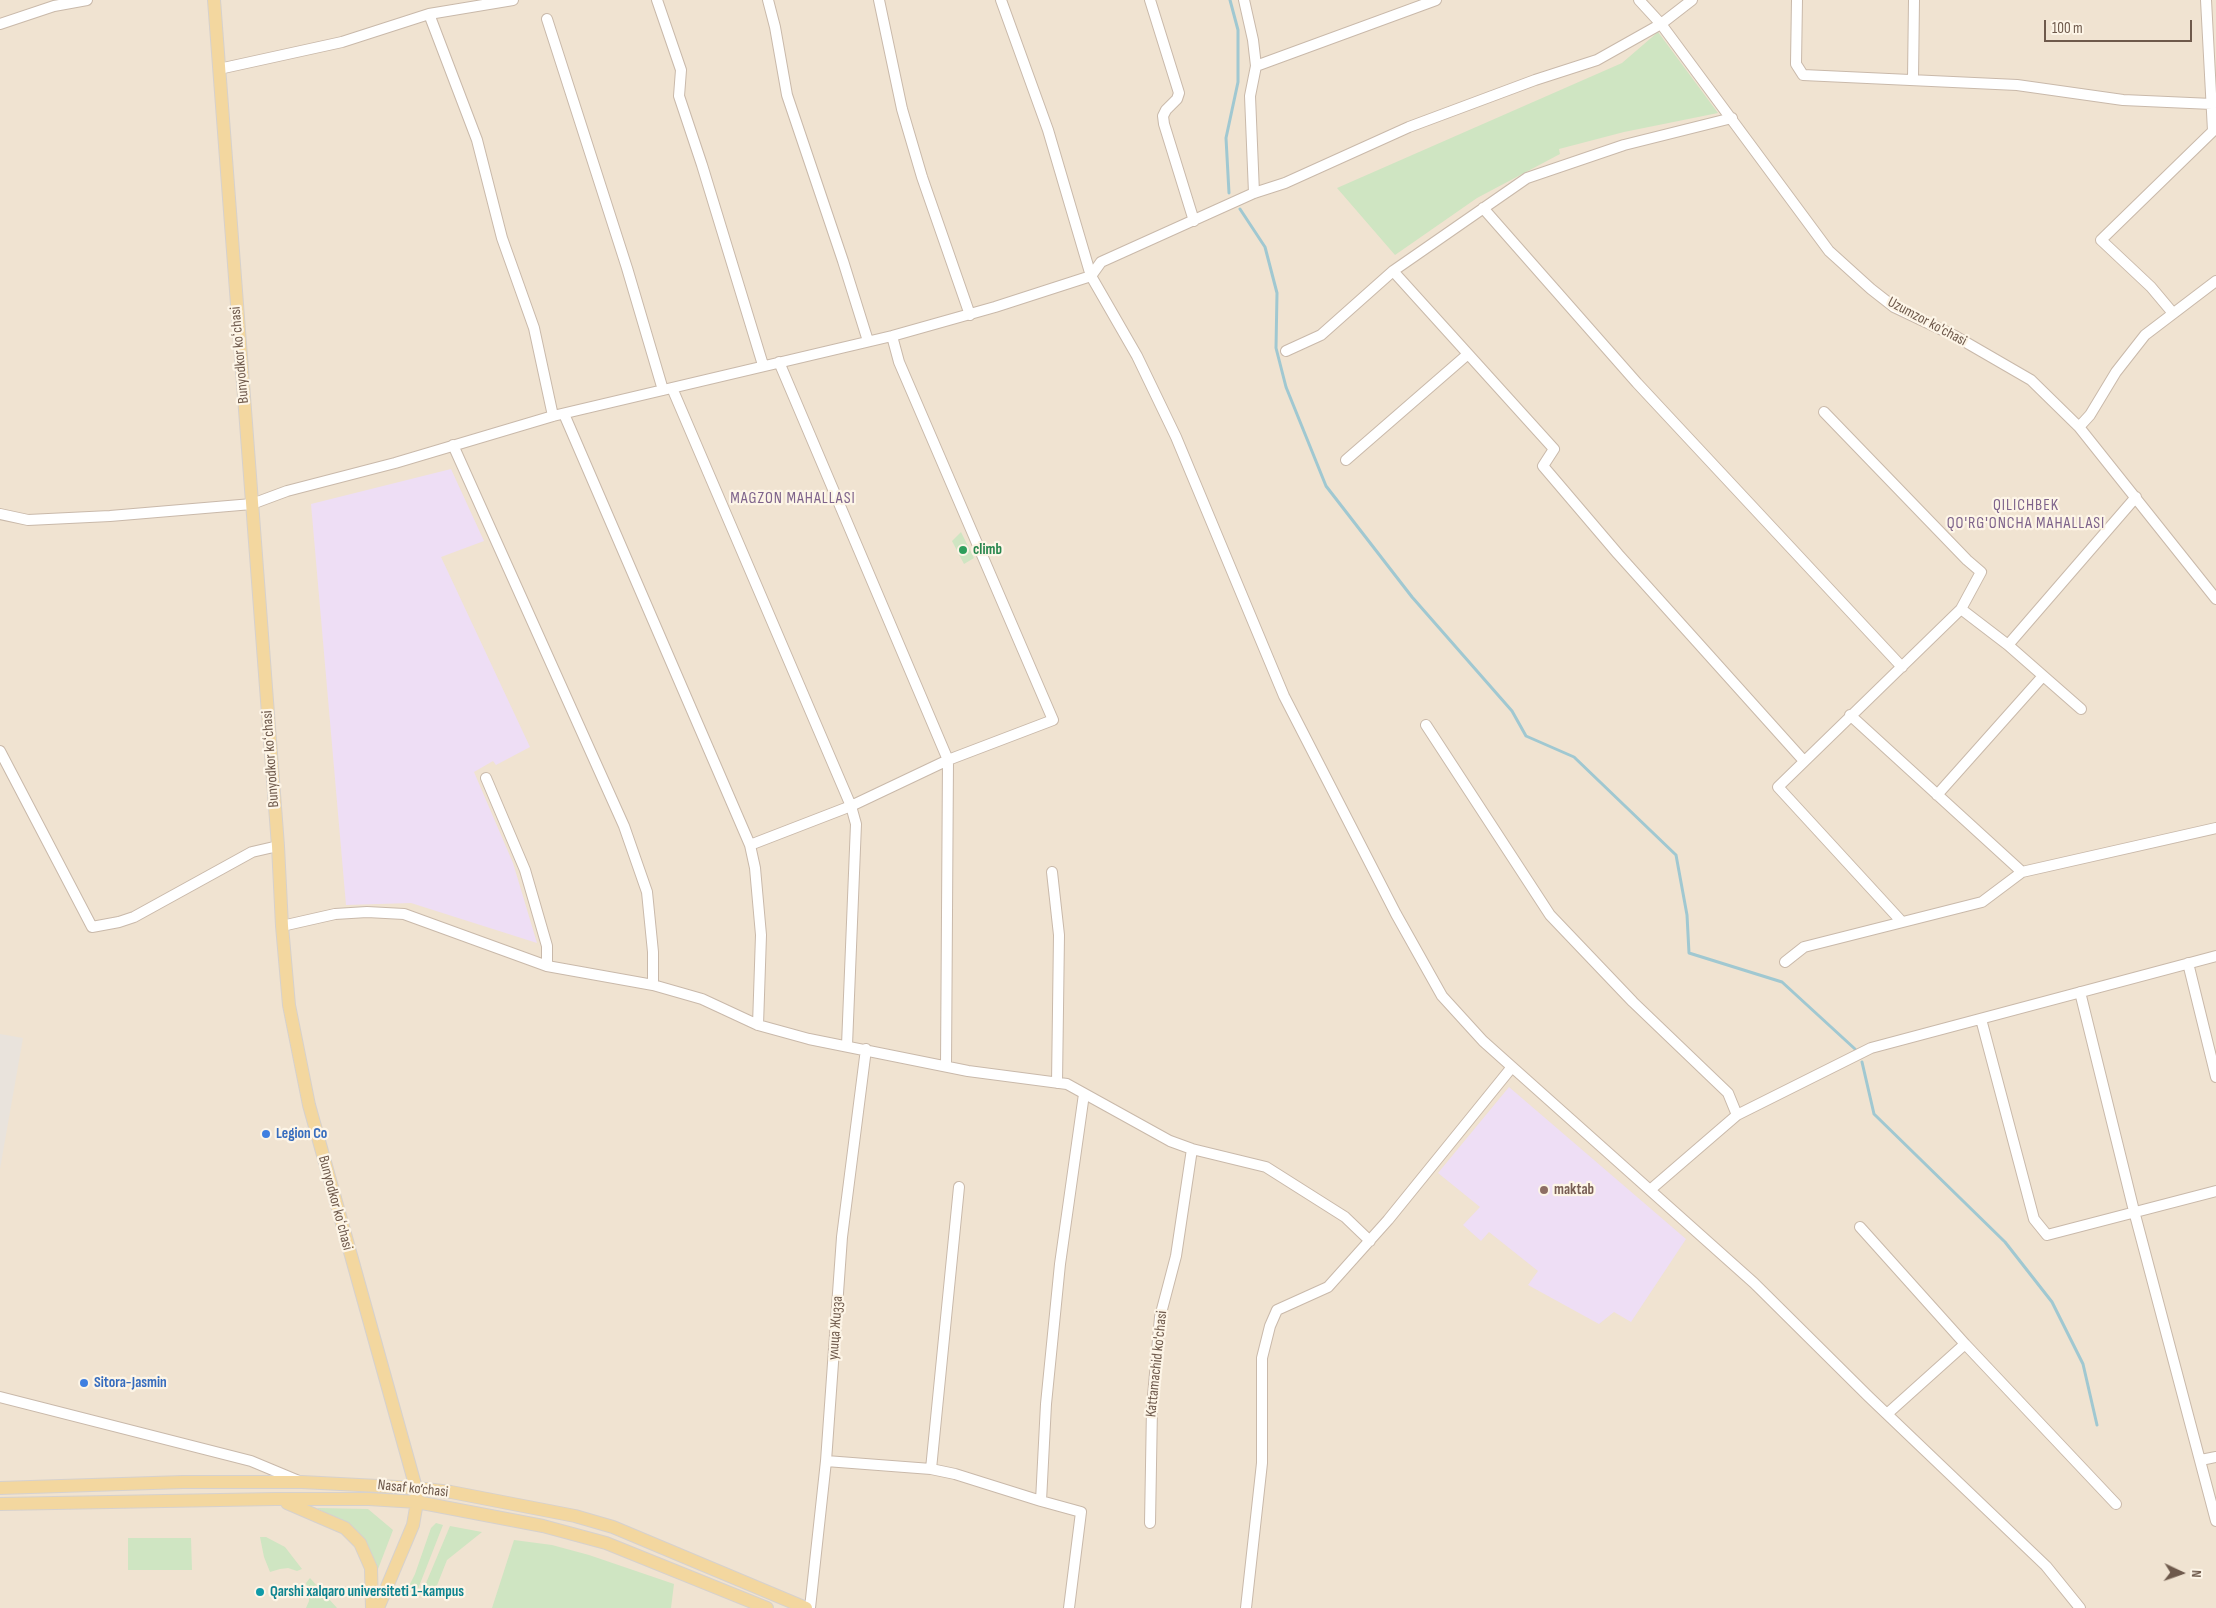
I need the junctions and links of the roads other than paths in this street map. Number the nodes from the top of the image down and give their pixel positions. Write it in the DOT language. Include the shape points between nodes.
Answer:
graph roads {
  1 [pos="87,0"];
  2 [pos="214,0"];
  3 [pos="513,0"];
  4 [pos="657,0"];
  5 [pos="768,0"];
  6 [pos="879,0"];
  7 [pos="1001,0"];
  8 [pos="1150,0"];
  9 [pos="1244,0"];
  10 [pos="1436,0"];
  11 [pos="1640,0"];
  12 [pos="1692,0"];
  13 [pos="1797,0"];
  14 [pos="1914,0"];
  15 [pos="2206,0"];
  16 [pos="429,14"];
  17 [pos="547,19"];
  18 [pos="0,24"];
  19 [pos="1661,24"];
  20 [pos="1256,66"];
  21 [pos="219,69"];
  22 [pos="1913,79"];
  23 [pos="2212,104"];
  24 [pos="1732,118"];
  25 [pos="1254,193"];
  26 [pos="1483,208"];
  27 [pos="1194,221"];
  28 [pos="1393,271"];
  29 [pos="1091,276"];
  30 [pos="2216,281"];
  31 [pos="2172,312"];
  32 [pos="970,315"];
  33 [pos="892,336"];
  34 [pos="868,342"];
  35 [pos="1286,352"];
  36 [pos="1468,354"];
  37 [pos="779,362"];
  38 [pos="763,365"];
  39 [pos="668,389"];
  40 [pos="1824,412"];
  41 [pos="558,415"];
  42 [pos="2079,427"];
  43 [pos="454,446"];
  44 [pos="1346,460"];
  45 [pos="2136,497"];
  46 [pos="252,504"];
  47 [pos="0,514"];
  48 [pos="2216,599"];
  49 [pos="1961,609"];
  50 [pos="2008,645"];
  51 [pos="1902,666"];
  52 [pos="2043,676"];
  53 [pos="2080,709"];
  54 [pos="1850,715"];
  55 [pos="1426,725"];
  56 [pos="0,751"];
  57 [pos="948,760"];
  58 [pos="1804,761"];
  59 [pos="486,778"];
  60 [pos="1937,795"];
  61 [pos="851,806"];
  62 [pos="2216,828"];
  63 [pos="750,845"];
  64 [pos="278,846"];
  65 [pos="1052,872"];
  66 [pos="2022,872"];
  67 [pos="1902,922"];
  68 [pos="282,926"];
  69 [pos="2216,956"];
  70 [pos="1785,962"];
  71 [pos="2188,964"];
  72 [pos="547,966"];
  73 [pos="653,986"];
  74 [pos="2080,992"];
  75 [pos="1981,1019"];
  76 [pos="758,1025"];
  77 [pos="847,1045"];
  78 [pos="866,1049"];
  79 [pos="946,1066"];
  80 [pos="1512,1067"];
  81 [pos="2216,1077"];
  82 [pos="1057,1083"];
  83 [pos="1084,1094"];
  84 [pos="1738,1115"];
  85 [pos="1192,1149"];
  86 [pos="959,1187"];
  87 [pos="1650,1190"];
  88 [pos="2216,1191"];
  89 [pos="2134,1211"];
  90 [pos="1860,1227"];
  91 [pos="1370,1240"];
  92 [pos="1965,1344"];
  93 [pos="0,1398"];
  94 [pos="1886,1414"];
  95 [pos="2216,1457"];
  96 [pos="2202,1460"];
  97 [pos="826,1461"];
  98 [pos="931,1469"];
  99 [pos="302,1482"];
  100 [pos="0,1488"];
  101 [pos="416,1488"];
  102 [pos="275,1499"];
  103 [pos="1041,1501"];
  104 [pos="417,1502"];
  105 [pos="0,1504"];
  106 [pos="2116,1504"];
  107 [pos="2216,1521"];
  108 [pos="1150,1522"];
  109 [pos="372,1608"];
  110 [pos="378,1608"];
  111 [pos="767,1608"];
  112 [pos="806,1608"];
  113 [pos="810,1608"];
  114 [pos="1068,1608"];
  115 [pos="1246,1608"];
  116 [pos="2080,1608"];
  1 -- 18 [label="street" via="54,6"];
  2 -- 21 [label="main road, Bunyodkor koʻchasi"];
  3 -- 16 [label="street"];
  4 -- 38 [label="street" via="681,70 679,96"];
  5 -- 34 [label="street" via="787,94"];
  6 -- 32 [label="street" via="905,118 922,177"];
  7 -- 29 [label="street" via="1048,130"];
  8 -- 27 [label="street" via="1179,93 1163,116 1164,124"];
  9 -- 20 [label="street"];
  10 -- 20 [label="street"];
  11 -- 19 [label="street, Uzumzor ko'chasi"];
  12 -- 19 [label="street"];
  13 -- 22 [label="street" via="1796,64 1803,75"];
  14 -- 22 [label="street"];
  15 -- 23 [label="street"];
  16 -- 21 [label="street" via="342,42"];
  16 -- 41 [label="street" via="477,140 502,238 534,328"];
  17 -- 39 [label="street"];
  19 -- 24 [label="street, Uzumzor ko'chasi"];
  19 -- 25 [label="street" via="1597,60 1409,127 1285,183"];
  20 -- 25 [label="street" via="1250,96"];
  21 -- 46 [label="main road, Bunyodkor koʻchasi"];
  22 -- 23 [label="street" via="2017,85 2123,100"];
  23 -- 31 [label="street" via="2213,131 2101,240"];
  24 -- 26 [label="street" via="1624,145 1527,178"];
  24 -- 42 [label="street, Uzumzor ko'chasi" via="1829,251 1871,290 1894,307 1955,336 2031,380"];
  25 -- 27 [label="street"];
  26 -- 28 [label="street"];
  26 -- 51 [label="street" via="1637,383"];
  27 -- 29 [label="street" via="1101,262"];
  28 -- 35 [label="street" via="1322,335"];
  28 -- 36 [label="street"];
  29 -- 32 [label="street"];
  29 -- 80 [label="street" via="1137,356 1176,437 1284,696 1396,914 1442,996"];
  30 -- 31 [label="street"];
  31 -- 42 [label="street" via="2145,334"];
  32 -- 33 [label="street"];
  33 -- 34 [label="street"];
  33 -- 57 [label="street" via="899,362 1053,720"];
  34 -- 37 [label="street"];
  36 -- 44 [label="street"];
  36 -- 58 [label="street" via="1554,449 1542,466"];
  37 -- 38 [label="street"];
  37 -- 57 [label="street"];
  38 -- 39 [label="street"];
  39 -- 41 [label="street"];
  39 -- 61 [label="street"];
  40 -- 49 [label="street" via="1981,572"];
  41 -- 43 [label="street"];
  41 -- 63 [label="street"];
  42 -- 45 [label="street, Uzumzor ko'chasi"];
  43 -- 46 [label="street" via="287,491"];
  43 -- 73 [label="street" via="624,826 647,892"];
  45 -- 48 [label="street, Uzumzor ko'chasi"];
  45 -- 50 [label="street"];
  46 -- 47 [label="street" via="28,520"];
  46 -- 64 [label="main road, Bunyodkor koʻchasi"];
  49 -- 50 [label="street"];
  49 -- 51 [label="street"];
  50 -- 52 [label="street"];
  51 -- 54 [label="street"];
  52 -- 53 [label="street"];
  52 -- 60 [label="street"];
  54 -- 58 [label="street"];
  54 -- 60 [label="street"];
  55 -- 84 [label="street" via="1550,915 1633,1002 1728,1093"];
  56 -- 64 [label="street" via="92,927 134,917 252,852"];
  57 -- 61 [label="street"];
  57 -- 79 [label="street"];
  58 -- 67 [label="street" via="1778,787"];
  59 -- 72 [label="street" via="525,870 547,946"];
  60 -- 66 [label="street"];
  61 -- 63 [label="street"];
  61 -- 77 [label="street" via="856,824"];
  62 -- 66 [label="street"];
  63 -- 76 [label="street" via="761,935"];
  64 -- 68 [label="main road, Bunyodkor koʻchasi"];
  65 -- 82 [label="street" via="1059,935"];
  66 -- 67 [label="street" via="1982,902"];
  67 -- 70 [label="street" via="1804,946"];
  68 -- 72 [label="street" via="335,914 404,914"];
  68 -- 101 [label="main road, Bunyodkor koʻchasi" via="289,1005 309,1105"];
  69 -- 71 [label="street"];
  71 -- 74 [label="street"];
  71 -- 81 [label="street"];
  72 -- 73 [label="street"];
  73 -- 76 [label="street" via="702,1000"];
  74 -- 75 [label="street"];
  74 -- 89 [label="street"];
  75 -- 84 [label="street" via="1871,1048"];
  75 -- 89 [label="street" via="2034,1219 2047,1234"];
  76 -- 77 [label="street"];
  77 -- 78 [label="street"];
  78 -- 79 [label="street"];
  78 -- 97 [label="street, улица Жизза" via="842,1237"];
  79 -- 82 [label="street"];
  80 -- 87 [label="street"];
  80 -- 91 [label="street"];
  82 -- 83 [label="street" via="1067,1084"];
  83 -- 85 [label="street"];
  83 -- 103 [label="street" via="1058,1282 1046,1404"];
  84 -- 87 [label="street"];
  85 -- 91 [label="street" via="1266,1167 1345,1217"];
  85 -- 108 [label="street, Kattamachid ko'chasi" via="1176,1256 1160,1317 1152,1407"];
  86 -- 98 [label="street"];
  87 -- 94 [label="street" via="1754,1283"];
  88 -- 89 [label="street"];
  89 -- 96 [label="street"];
  90 -- 92 [label="street"];
  91 -- 115 [label="street" via="1328,1287 1277,1310 1270,1326 1262,1358 1262,1463"];
  92 -- 94 [label="street"];
  92 -- 106 [label="street"];
  93 -- 99 [label="street" via="251,1461"];
  94 -- 116 [label="street" via="2046,1566"];
  95 -- 96 [label="street"];
  96 -- 107 [label="street"];
  97 -- 98 [label="street"];
  97 -- 113 [label="street, улица Жизза"];
  98 -- 103 [label="street"];
  99 -- 100 [label="main road, Nasaf ko‘chasi"];
  99 -- 101 [label="main road, Nasaf ko‘chasi"];
  101 -- 104 [label="main road, Bunyodkor koʻchasi"];
  101 -- 112 [label="main road, Nasaf ko‘chasi" via="530,1507 614,1527"];
  102 -- 104 [label="main road, Nasaf ko‘chasi"];
  102 -- 105 [label="main road, Nasaf ko‘chasi"];
  102 -- 109 [label="main road" via="345,1528 360,1543 371,1568"];
  103 -- 114 [label="street" via="1081,1512"];
  104 -- 110 [label="main road, Bunyodkor koʻchasi" via="413,1525"];
  104 -- 111 [label="main road, Nasaf ko‘chasi" via="543,1526 596,1540"];
}
